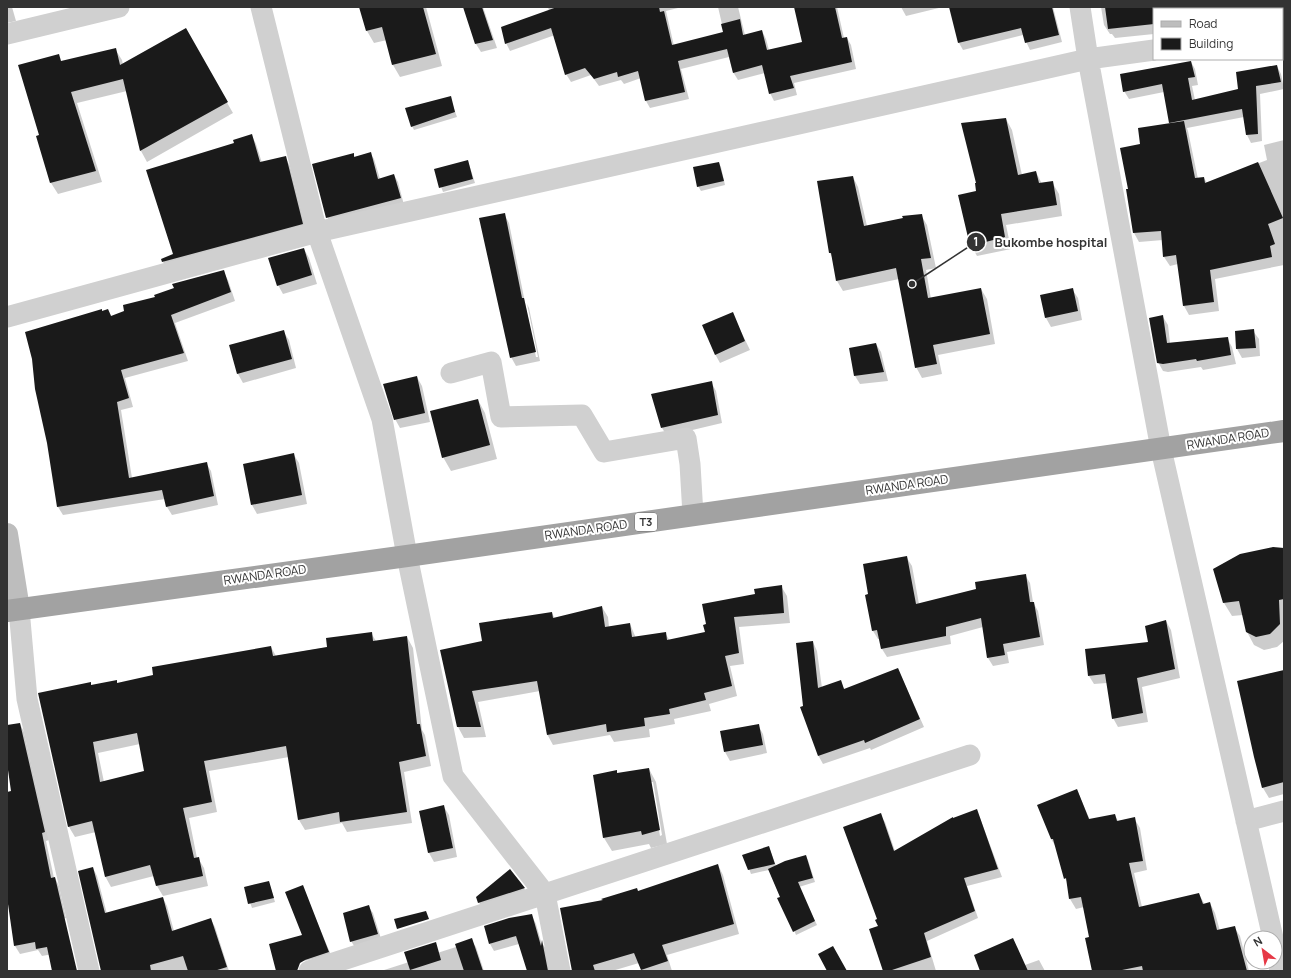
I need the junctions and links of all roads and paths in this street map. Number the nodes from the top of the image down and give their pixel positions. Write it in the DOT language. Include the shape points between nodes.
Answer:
graph roads {
  1 [pos="119,7"];
  2 [pos="261,7"];
  3 [pos="1080,7"];
  4 [pos="7,34"];
  5 [pos="1153,50"];
  6 [pos="1088,59"];
  7 [pos="317,232"];
  8 [pos="7,317"];
  9 [pos="451,373"];
  10 [pos="1284,431"];
  11 [pos="1161,449"];
  12 [pos="693,515"];
  13 [pos="7,534"];
  14 [pos="407,556"];
  15 [pos="13,610"];
  16 [pos="970,755"];
  17 [pos="1284,811"];
  18 [pos="1246,821"];
  19 [pos="545,894"];
  20 [pos="1271,930"];
  21 [pos="89,971"];
  22 [pos="309,971"];
  23 [pos="560,971"];
  1 -- 4 [label="street"];
  2 -- 7 [label="street"];
  3 -- 6 [label="street"];
  5 -- 6 [label="street"];
  6 -- 7 [label="street"];
  6 -- 11 [label="street"];
  7 -- 8 [label="street"];
  7 -- 14 [label="street" via="382,419"];
  9 -- 12 [label="street" via="491,362 501,417 582,416 604,452 686,438"];
  10 -- 11 [label="highway, RWANDA ROAD / T3"];
  11 -- 12 [label="highway, RWANDA ROAD / T3"];
  11 -- 18 [label="street"];
  12 -- 14 [label="highway, RWANDA ROAD / T3"];
  13 -- 15 [label="main road"];
  14 -- 15 [label="highway, RWANDA ROAD / T3"];
  14 -- 19 [label="street" via="453,776"];
  15 -- 21 [label="street" via="27,699"];
  16 -- 19 [label="street"];
  17 -- 18 [label="street"];
  18 -- 20 [label="street"];
  19 -- 22 [label="street"];
  19 -- 23 [label="street"];
}
